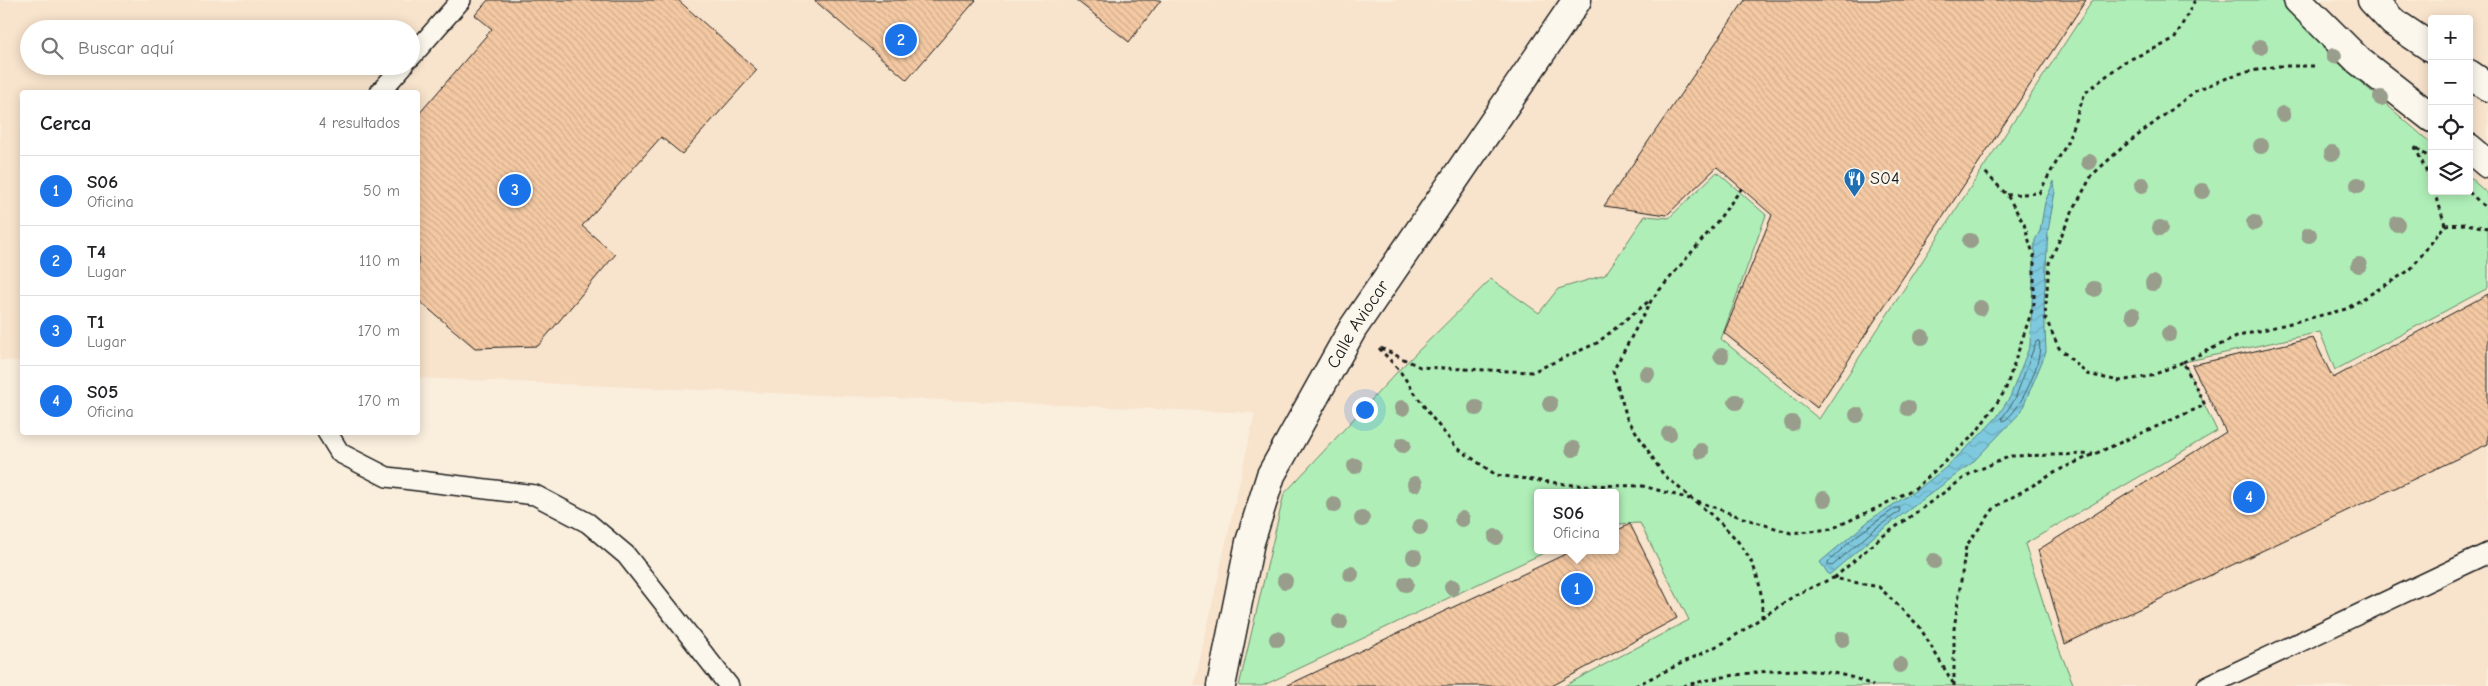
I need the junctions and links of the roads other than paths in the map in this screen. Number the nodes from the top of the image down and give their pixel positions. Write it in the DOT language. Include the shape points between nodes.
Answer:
graph roads {
  1 [pos="461,0"];
  2 [pos="1577,0"];
  3 [pos="2298,0"];
  4 [pos="2372,0"];
  5 [pos="2428,45"];
  6 [pos="420,47"];
  7 [pos="395,75"];
  8 [pos="2473,77"];
  9 [pos="2488,87"];
  10 [pos="382,90"];
  11 [pos="2428,115"];
  12 [pos="2471,150"];
  13 [pos="2488,164"];
  14 [pos="329,435"];
  15 [pos="2488,553"];
  16 [pos="729,686"];
  17 [pos="1222,686"];
  18 [pos="2207,686"];
  1 -- 6 [label="lane"];
  2 -- 17 [label="street, Calle Aviocar" via="1353,328 1271,475 1250,542"];
  3 -- 11 [label="street" via="2358,60"];
  4 -- 5 [label="street" via="2393,22"];
  7 -- 10 [label="lane"];
  8 -- 9 [label="street"];
  12 -- 13 [label="street"];
  14 -- 16 [label="lane" via="340,454 387,477 536,495 588,523 626,555"];
  15 -- 18 [label="lane"];
}
